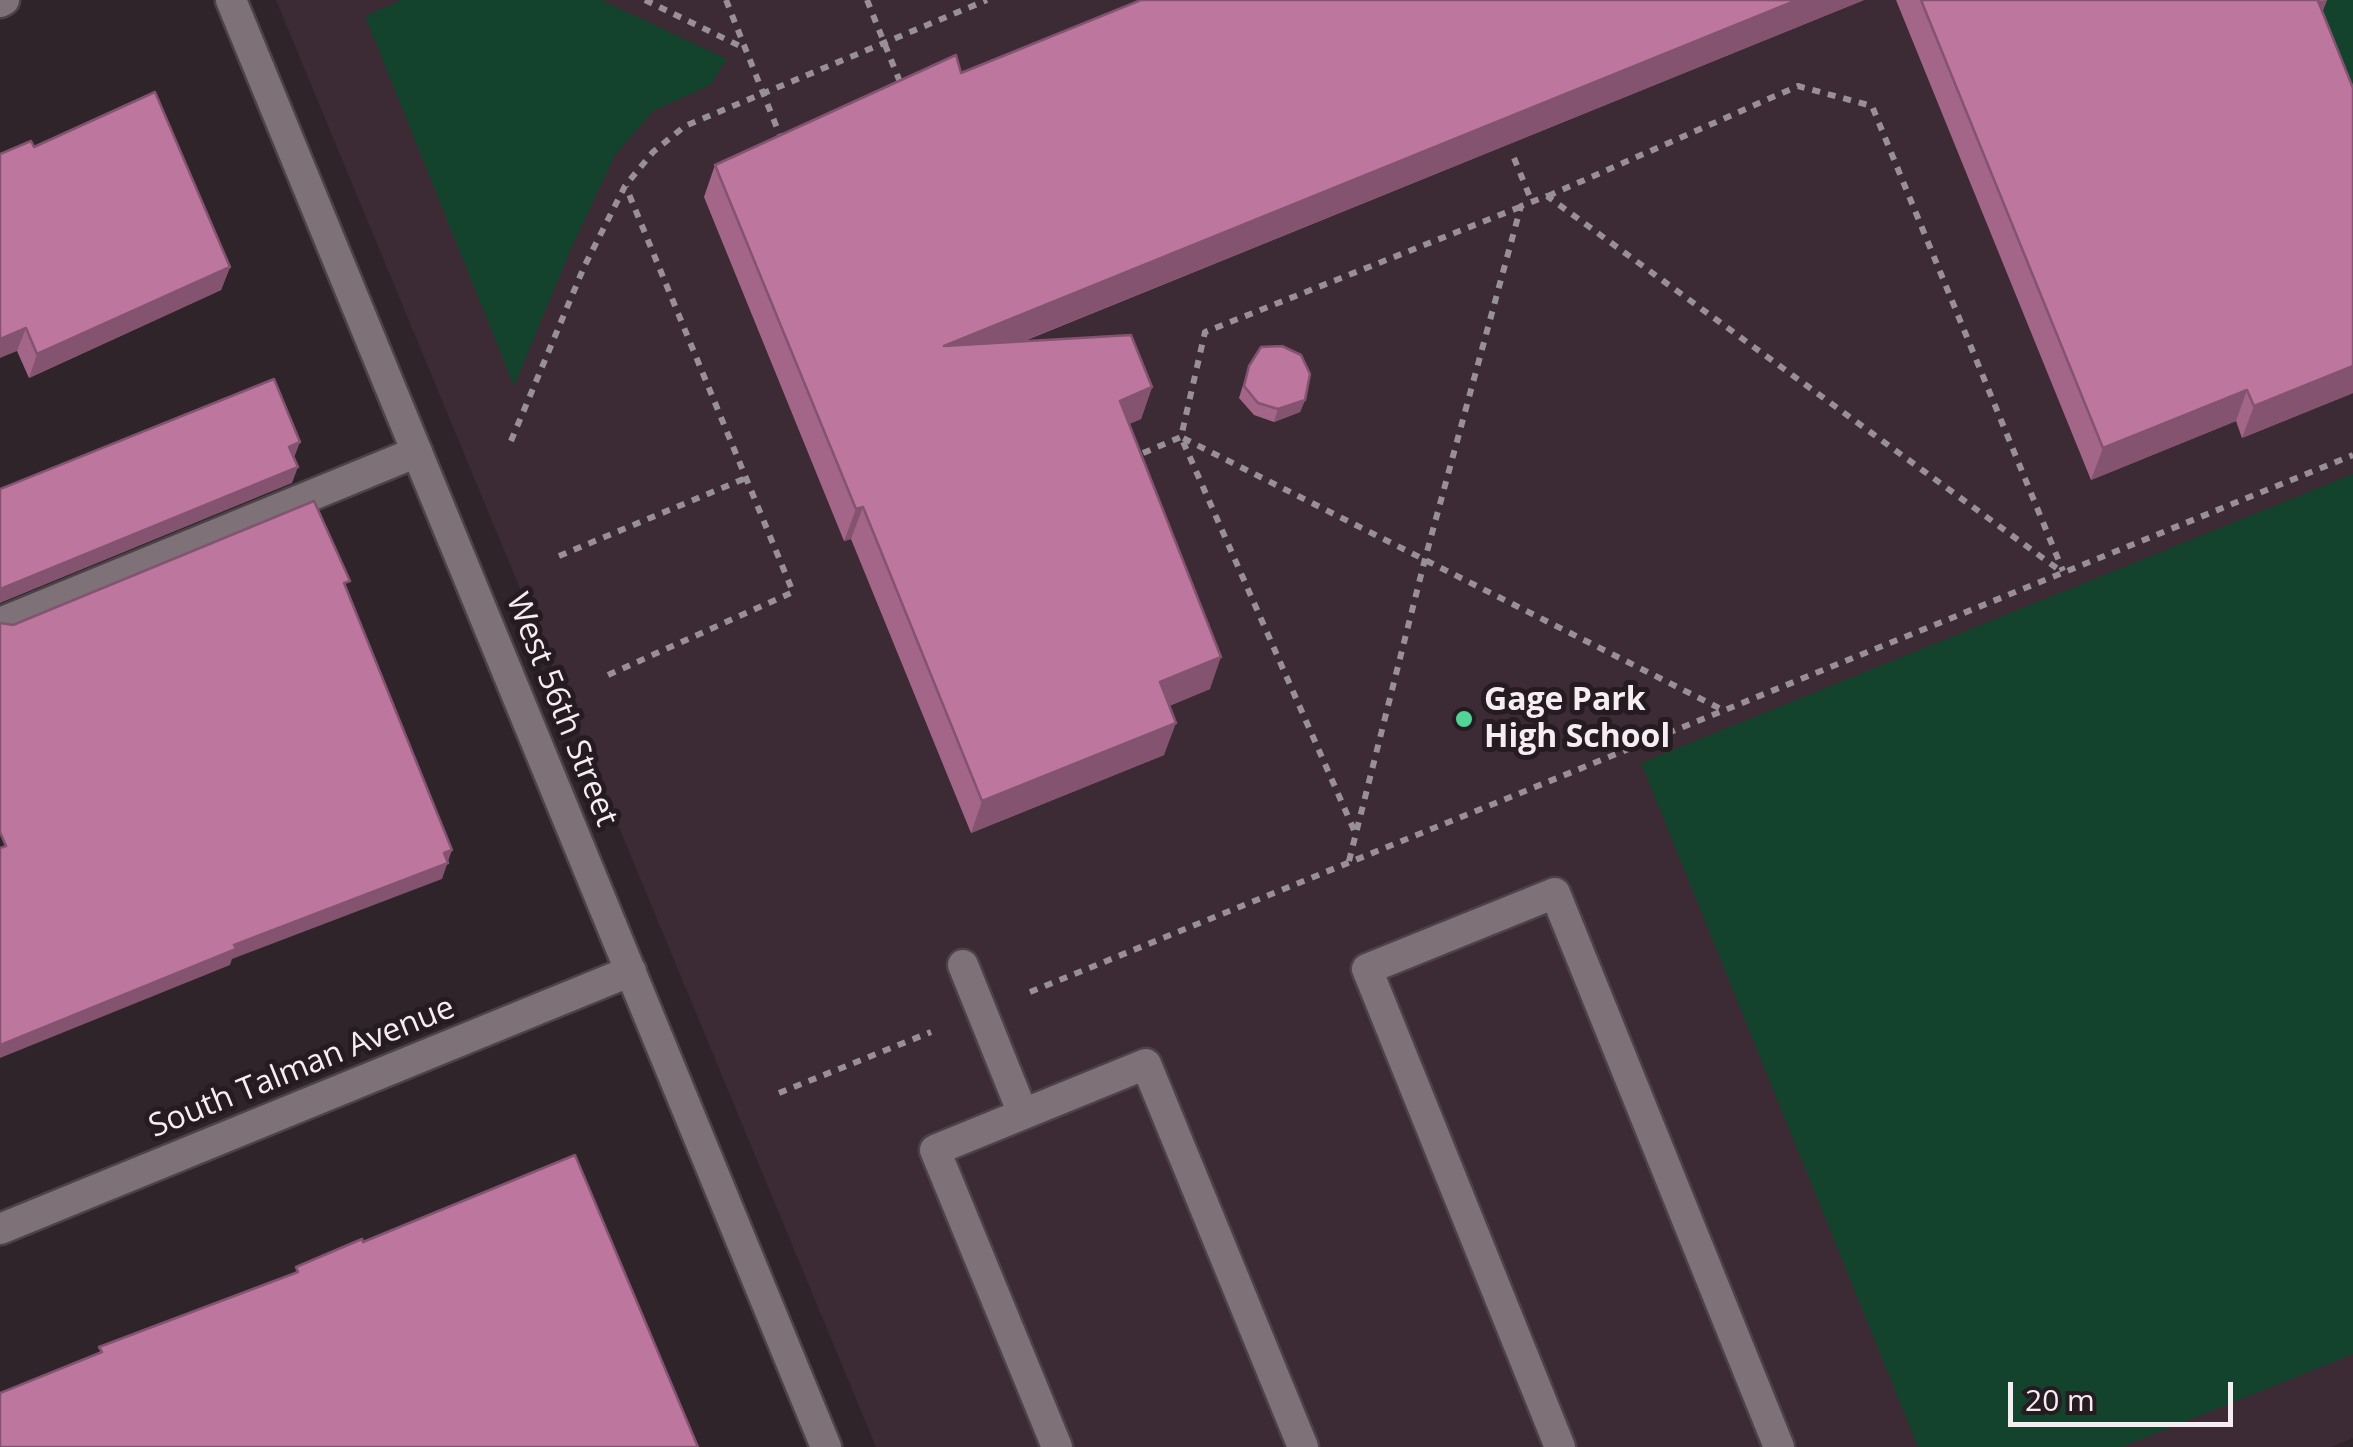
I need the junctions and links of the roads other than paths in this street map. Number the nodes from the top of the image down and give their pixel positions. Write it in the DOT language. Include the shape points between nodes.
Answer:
graph roads {
  1 [pos="231,0"];
  2 [pos="417,452"];
  3 [pos="0,623"];
  4 [pos="963,965"];
  5 [pos="630,971"];
  6 [pos="1023,1114"];
  7 [pos="0,1230"];
  8 [pos="826,1447"];
  9 [pos="1057,1447"];
  10 [pos="1302,1447"];
  11 [pos="1560,1447"];
  12 [pos="1779,1447"];
  1 -- 2 [label="street, West 56th Street"];
  2 -- 3 [label="street"];
  2 -- 5 [label="street, West 56th Street"];
  4 -- 6 [label="street"];
  5 -- 7 [label="street, South Talman Avenue"];
  5 -- 8 [label="street, West 56th Street"];
  6 -- 9 [label="street" via="935,1150"];
  6 -- 10 [label="street" via="1146,1064"];
  11 -- 12 [label="street" via="1367,969 1555,893"];
}
